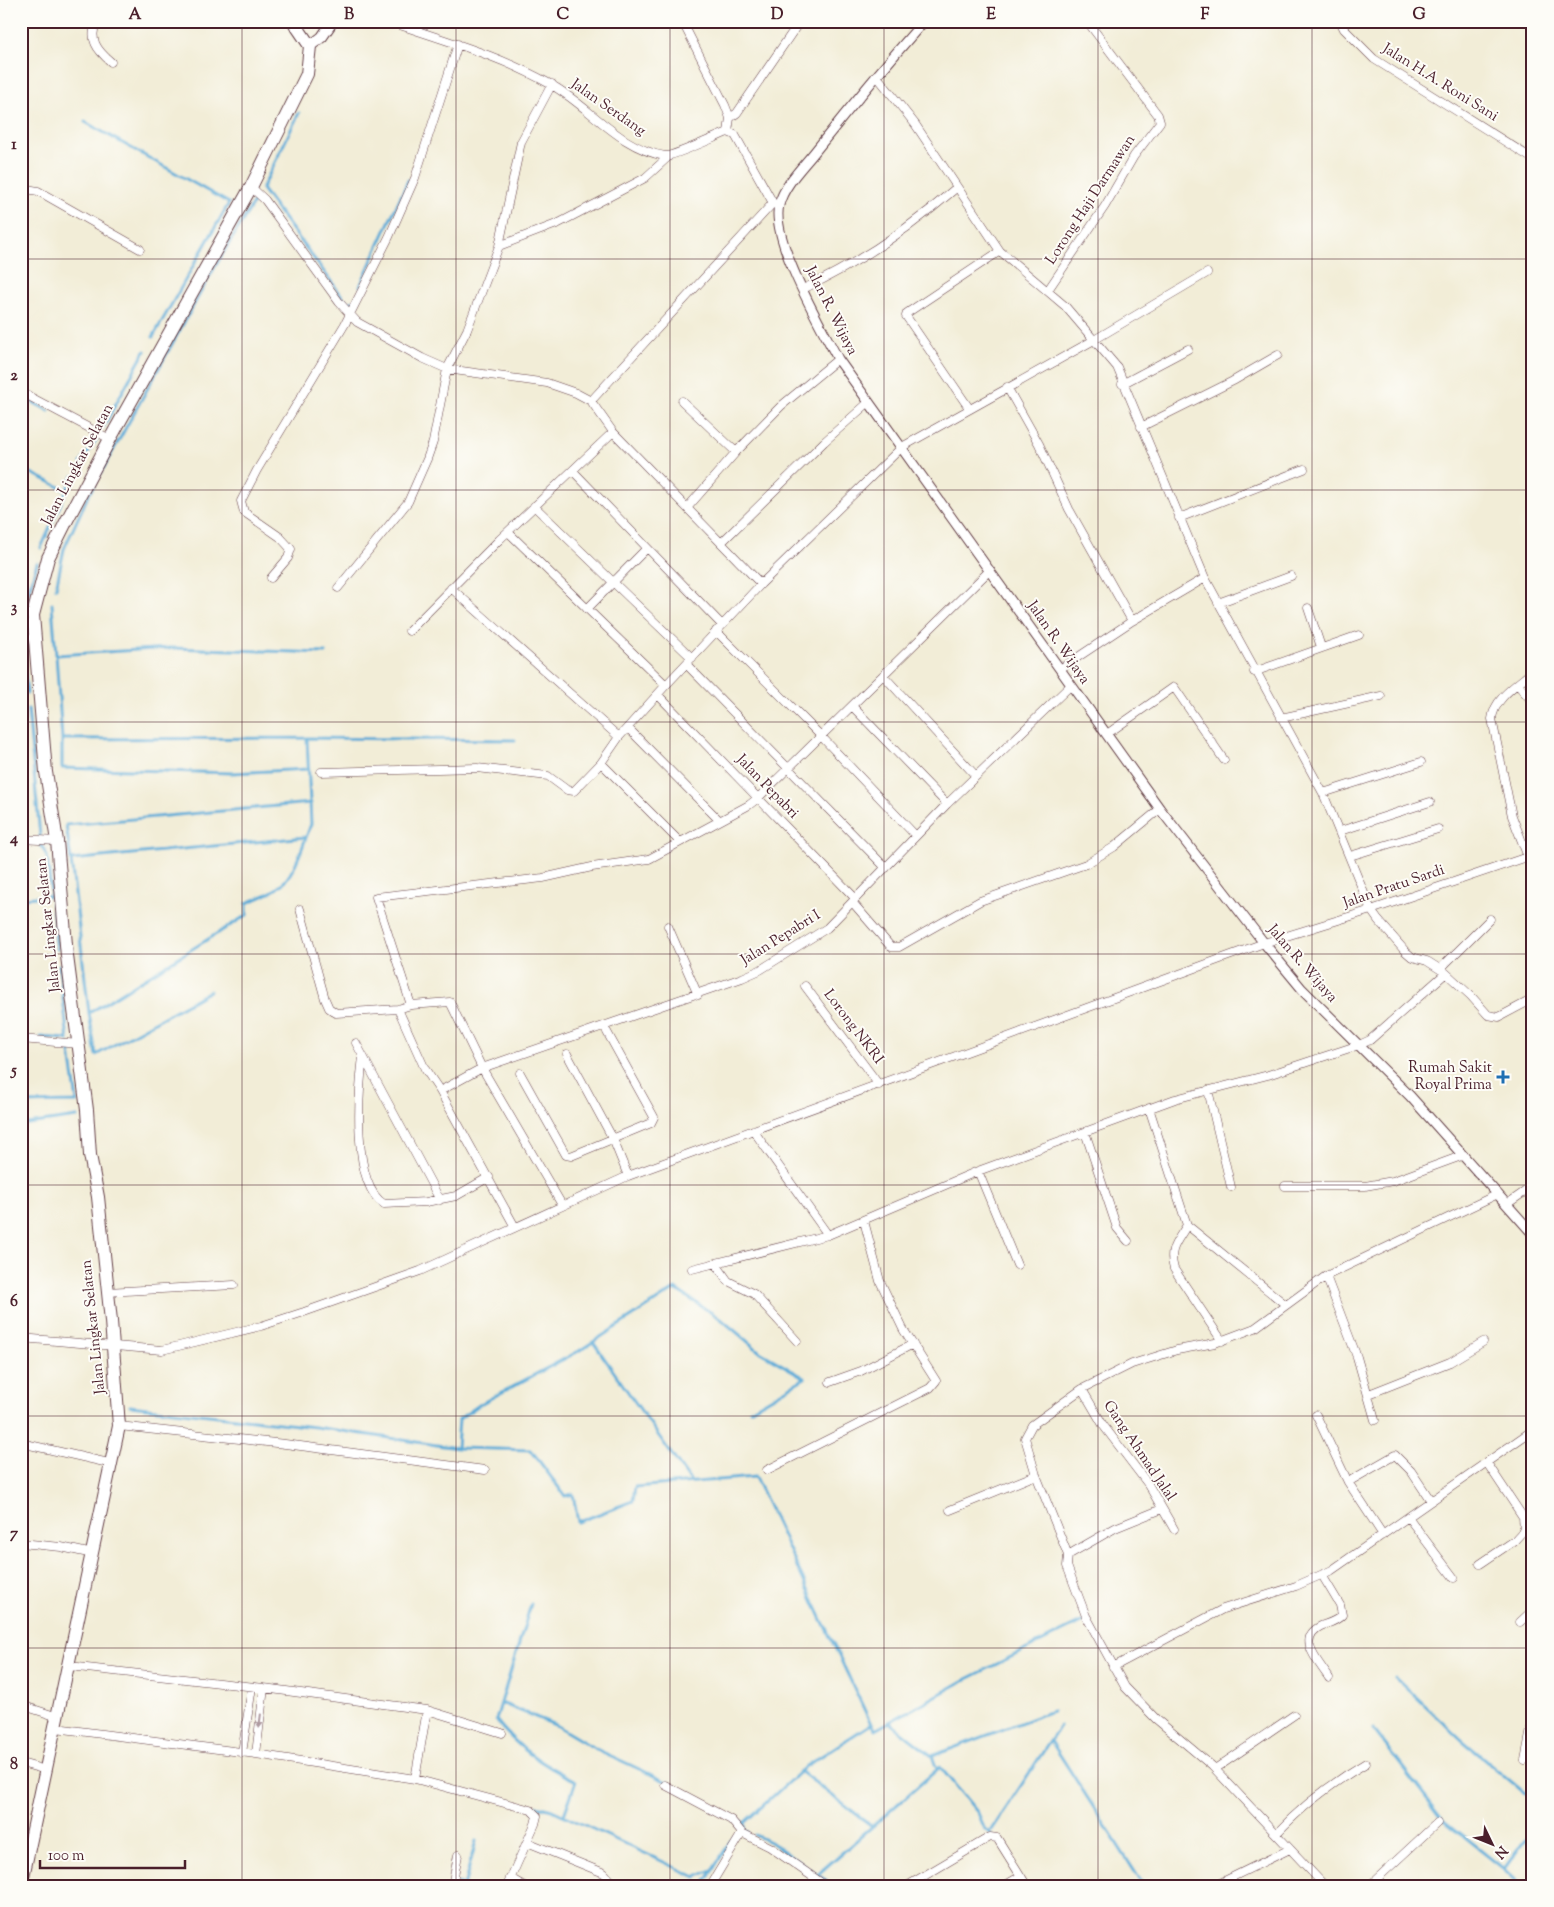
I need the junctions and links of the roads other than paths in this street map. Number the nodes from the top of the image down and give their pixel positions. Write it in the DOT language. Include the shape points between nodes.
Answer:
graph roads {
  1 [pos="98,21"];
  2 [pos="293,21"];
  3 [pos="333,21"];
  4 [pos="388,21"];
  5 [pos="682,21"];
  6 [pos="800,21"];
  7 [pos="924,21"];
  8 [pos="1087,21"];
  9 [pos="1340,21"];
  10 [pos="458,44"];
  11 [pos="310,46"];
  12 [pos="111,62"];
  13 [pos="876,75"];
  14 [pos="552,84"];
  15 [pos="730,118"];
  16 [pos="728,132"];
  17 [pos="668,157"];
  18 [pos="1533,159"];
  19 [pos="251,187"];
  20 [pos="21,188"];
  21 [pos="956,188"];
  22 [pos="776,204"];
  23 [pos="499,246"];
  24 [pos="140,249"];
  25 [pos="1000,251"];
  26 [pos="1207,273"];
  27 [pos="803,289"];
  28 [pos="1048,290"];
  29 [pos="350,315"];
  30 [pos="1094,340"];
  31 [pos="1188,349"];
  32 [pos="1278,355"];
  33 [pos="838,359"];
  34 [pos="447,369"];
  35 [pos="1122,384"];
  36 [pos="1007,387"];
  37 [pos="21,392"];
  38 [pos="682,400"];
  39 [pos="591,401"];
  40 [pos="869,402"];
  41 [pos="969,408"];
  42 [pos="1141,427"];
  43 [pos="613,432"];
  44 [pos="110,439"];
  45 [pos="902,447"];
  46 [pos="736,452"];
  47 [pos="1304,469"];
  48 [pos="573,471"];
  49 [pos="534,506"];
  50 [pos="687,508"];
  51 [pos="1179,518"];
  52 [pos="508,532"];
  53 [pos="721,543"];
  54 [pos="646,549"];
  55 [pos="990,570"];
  56 [pos="1291,576"];
  57 [pos="271,578"];
  58 [pos="1204,578"];
  59 [pos="613,583"];
  60 [pos="761,584"];
  61 [pos="338,588"];
  62 [pos="451,588"];
  63 [pos="1218,602"];
  64 [pos="1308,608"];
  65 [pos="587,609"];
  66 [pos="27,614"];
  67 [pos="1132,621"];
  68 [pos="719,628"];
  69 [pos="410,630"];
  70 [pos="1359,635"];
  71 [pos="1321,647"];
  72 [pos="692,658"];
  73 [pos="686,664"];
  74 [pos="1060,669"];
  75 [pos="1254,672"];
  76 [pos="1533,672"];
  77 [pos="883,675"];
  78 [pos="666,685"];
  79 [pos="1070,685"];
  80 [pos="1518,685"];
  81 [pos="658,695"];
  82 [pos="1381,696"];
  83 [pos="1533,702"];
  84 [pos="852,706"];
  85 [pos="1281,718"];
  86 [pos="628,728"];
  87 [pos="1107,734"];
  88 [pos="820,735"];
  89 [pos="619,737"];
  90 [pos="1224,760"];
  91 [pos="1421,762"];
  92 [pos="601,763"];
  93 [pos="787,768"];
  94 [pos="321,772"];
  95 [pos="976,776"];
  96 [pos="1323,793"];
  97 [pos="758,798"];
  98 [pos="1430,802"];
  99 [pos="947,804"];
  100 [pos="1160,809"];
  101 [pos="719,820"];
  102 [pos="1438,829"];
  103 [pos="1340,831"];
  104 [pos="916,836"];
  105 [pos="21,839"];
  106 [pos="57,841"];
  107 [pos="679,841"];
  108 [pos="1350,856"];
  109 [pos="1530,856"];
  110 [pos="886,868"];
  111 [pos="854,901"];
  112 [pos="300,909"];
  113 [pos="1371,910"];
  114 [pos="1490,919"];
  115 [pos="668,926"];
  116 [pos="1264,943"];
  117 [pos="1443,971"];
  118 [pos="805,986"];
  119 [pos="698,995"];
  120 [pos="1533,999"];
  121 [pos="411,1005"];
  122 [pos="398,1009"];
  123 [pos="607,1032"];
  124 [pos="21,1039"];
  125 [pos="356,1043"];
  126 [pos="79,1044"];
  127 [pos="1358,1045"];
  128 [pos="567,1054"];
  129 [pos="363,1056"];
  130 [pos="482,1068"];
  131 [pos="520,1073"];
  132 [pos="879,1085"];
  133 [pos="1208,1090"];
  134 [pos="440,1092"];
  135 [pos="1149,1108"];
  136 [pos="753,1130"];
  137 [pos="1085,1132"];
  138 [pos="612,1139"];
  139 [pos="1464,1155"];
  140 [pos="978,1171"];
  141 [pos="628,1176"];
  142 [pos="489,1177"];
  143 [pos="1231,1186"];
  144 [pos="1285,1186"];
  145 [pos="1533,1186"];
  146 [pos="1498,1194"];
  147 [pos="440,1200"];
  148 [pos="1506,1204"];
  149 [pos="562,1205"];
  150 [pos="864,1221"];
  151 [pos="1187,1225"];
  152 [pos="515,1227"];
  153 [pos="828,1234"];
  154 [pos="1533,1234"];
  155 [pos="1128,1241"];
  156 [pos="716,1264"];
  157 [pos="1017,1265"];
  158 [pos="692,1269"];
  159 [pos="1326,1276"];
  160 [pos="234,1285"];
  161 [pos="107,1292"];
  162 [pos="1286,1306"];
  163 [pos="21,1338"];
  164 [pos="797,1341"];
  165 [pos="1222,1341"];
  166 [pos="1483,1342"];
  167 [pos="913,1344"];
  168 [pos="113,1347"];
  169 [pos="830,1382"];
  170 [pos="1082,1389"];
  171 [pos="1369,1394"];
  172 [pos="1316,1415"];
  173 [pos="1375,1420"];
  174 [pos="119,1426"];
  175 [pos="1533,1430"];
  176 [pos="21,1443"];
  177 [pos="1486,1463"];
  178 [pos="113,1464"];
  179 [pos="485,1470"];
  180 [pos="767,1470"];
  181 [pos="1036,1476"];
  182 [pos="1348,1482"];
  183 [pos="1431,1501"];
  184 [pos="1162,1509"];
  185 [pos="950,1510"];
  186 [pos="1408,1517"];
  187 [pos="1174,1529"];
  188 [pos="1383,1535"];
  189 [pos="21,1543"];
  190 [pos="93,1554"];
  191 [pos="1068,1555"];
  192 [pos="1480,1564"];
  193 [pos="1322,1575"];
  194 [pos="1454,1578"];
  195 [pos="1533,1610"];
  196 [pos="1520,1622"];
  197 [pos="69,1666"];
  198 [pos="1113,1666"];
  199 [pos="1329,1678"];
  200 [pos="252,1687"];
  201 [pos="264,1688"];
  202 [pos="21,1705"];
  203 [pos="427,1710"];
  204 [pos="1294,1715"];
  205 [pos="1533,1719"];
  206 [pos="57,1722"];
  207 [pos="502,1733"];
  208 [pos="242,1753"];
  209 [pos="256,1754"];
  210 [pos="1525,1760"];
  211 [pos="21,1763"];
  212 [pos="1366,1763"];
  213 [pos="1215,1769"];
  214 [pos="46,1770"];
  215 [pos="415,1779"];
  216 [pos="665,1785"];
  217 [pos="1436,1824"];
  218 [pos="742,1833"];
  219 [pos="1276,1834"];
  220 [pos="527,1842"];
  221 [pos="1290,1849"];
  222 [pos="458,1855"];
  223 [pos="1021,1876"];
  224 [pos="509,1882"];
  225 [pos="21,1886"];
  226 [pos="452,1886"];
  227 [pos="524,1886"];
  228 [pos="616,1886"];
  229 [pos="710,1886"];
  230 [pos="826,1886"];
  231 [pos="908,1886"];
  232 [pos="1004,1886"];
  233 [pos="1027,1886"];
  234 [pos="1214,1886"];
  235 [pos="1324,1886"];
  236 [pos="1369,1886"];
  1 -- 12 [label="street" via="93,37 95,45"];
  2 -- 11 [label="highway"];
  3 -- 11 [label="main road" via="322,37"];
  4 -- 10 [label="street, Jalan Serdang"];
  5 -- 15 [label="street"];
  6 -- 15 [label="street" via="737,113"];
  7 -- 13 [label="street"];
  8 -- 28 [label="street, Lorong Haji Darmawan" via="1158,115 1159,125 1134,156 1105,206"];
  9 -- 18 [label="street, Jalan H.A. Roni Sani" via="1374,59"];
  10 -- 14 [label="street, Jalan Serdang" via="488,53"];
  10 -- 29 [label="street" via="415,178"];
  11 -- 19 [label="highway, Jalan Lingkar Selatan" via="308,74"];
  13 -- 21 [label="street" via="915,124"];
  13 -- 22 [label="street"];
  14 -- 17 [label="street, Jalan Serdang" via="629,143"];
  14 -- 23 [label="street" via="521,142"];
  15 -- 16 [label="street"];
  16 -- 17 [label="street"];
  16 -- 22 [label="street" via="735,135"];
  17 -- 23 [label="street" via="645,178 559,223"];
  19 -- 29 [label="street" via="265,200"];
  19 -- 44 [label="highway, Jalan Lingkar Selatan"];
  20 -- 24 [label="street" via="38,190"];
  21 -- 25 [label="street"];
  21 -- 27 [label="street" via="889,242 834,275"];
  22 -- 27 [label="street, Jalan R. Wijaya" via="778,225 787,254"];
  22 -- 39 [label="street"];
  23 -- 34 [label="street" via="467,330"];
  25 -- 28 [label="street"];
  25 -- 41 [label="street" via="906,314"];
  26 -- 30 [label="street"];
  27 -- 33 [label="street, Jalan R. Wijaya"];
  28 -- 30 [label="street"];
  29 -- 34 [label="street" via="371,332"];
  29 -- 57 [label="street" via="241,501 244,512 289,546 291,553"];
  30 -- 35 [label="street" via="1117,367"];
  30 -- 36 [label="street"];
  31 -- 35 [label="street"];
  32 -- 42 [label="street"];
  33 -- 40 [label="street, Jalan R. Wijaya"];
  33 -- 46 [label="street" via="781,406"];
  34 -- 39 [label="street" via="548,383"];
  34 -- 61 [label="street" via="433,442 408,502"];
  35 -- 42 [label="street"];
  36 -- 41 [label="street"];
  36 -- 67 [label="street" via="1039,444 1069,509"];
  37 -- 44 [label="street"];
  38 -- 46 [label="street"];
  39 -- 43 [label="street"];
  40 -- 45 [label="street, Jalan R. Wijaya"];
  40 -- 53 [label="street"];
  41 -- 45 [label="street"];
  42 -- 51 [label="street"];
  43 -- 48 [label="street"];
  43 -- 50 [label="street"];
  44 -- 66 [label="highway, Jalan Lingkar Selatan" via="48,558"];
  45 -- 55 [label="street, Jalan R. Wijaya"];
  45 -- 60 [label="street"];
  46 -- 50 [label="street"];
  47 -- 51 [label="street"];
  48 -- 49 [label="street"];
  48 -- 54 [label="street"];
  49 -- 52 [label="street"];
  49 -- 59 [label="street"];
  50 -- 53 [label="street"];
  51 -- 58 [label="street"];
  52 -- 62 [label="street"];
  52 -- 65 [label="street"];
  53 -- 60 [label="street"];
  54 -- 59 [label="street"];
  54 -- 68 [label="street"];
  55 -- 74 [label="street, Jalan R. Wijaya"];
  55 -- 77 [label="street"];
  56 -- 63 [label="street"];
  58 -- 63 [label="street"];
  58 -- 67 [label="street"];
  59 -- 65 [label="street"];
  59 -- 72 [label="street"];
  60 -- 68 [label="street"];
  62 -- 69 [label="street"];
  62 -- 89 [label="street"];
  63 -- 75 [label="street"];
  64 -- 71 [label="street"];
  65 -- 78 [label="street"];
  66 -- 106 [label="highway, Jalan Lingkar Selatan"];
  67 -- 74 [label="street"];
  68 -- 72 [label="street"];
  68 -- 88 [label="street"];
  70 -- 71 [label="street"];
  71 -- 75 [label="street"];
  72 -- 73 [label="street"];
  73 -- 78 [label="street"];
  73 -- 93 [label="street"];
  74 -- 79 [label="street, Jalan R. Wijaya"];
  75 -- 85 [label="street"];
  76 -- 80 [label="street"];
  77 -- 84 [label="street"];
  77 -- 95 [label="street"];
  78 -- 81 [label="street"];
  79 -- 87 [label="street, Jalan R. Wijaya"];
  79 -- 95 [label="street, Jalan Pepabri I"];
  80 -- 83 [label="street"];
  80 -- 109 [label="street" via="1496,705 1492,726 1512,816"];
  81 -- 86 [label="street"];
  81 -- 97 [label="street, Jalan Pepabri"];
  82 -- 85 [label="street"];
  84 -- 88 [label="street"];
  84 -- 99 [label="street"];
  85 -- 96 [label="street"];
  86 -- 89 [label="street"];
  86 -- 101 [label="street"];
  87 -- 90 [label="street" via="1174,687"];
  87 -- 100 [label="street, Jalan R. Wijaya"];
  88 -- 93 [label="street"];
  88 -- 104 [label="street"];
  89 -- 92 [label="street"];
  91 -- 96 [label="street"];
  92 -- 94 [label="street" via="571,791 548,776 477,768"];
  92 -- 107 [label="street"];
  93 -- 97 [label="street"];
  93 -- 110 [label="street"];
  95 -- 99 [label="street, Jalan Pepabri I"];
  96 -- 103 [label="street"];
  97 -- 101 [label="street" via="749,806"];
  97 -- 111 [label="street, Jalan Pepabri"];
  98 -- 103 [label="street"];
  99 -- 104 [label="street, Jalan Pepabri I"];
  100 -- 111 [label="street, Jalan Pepabri" via="1114,847 1086,864 980,901 899,947 892,947"];
  100 -- 116 [label="street, Jalan R. Wijaya"];
  101 -- 107 [label="street"];
  102 -- 108 [label="street"];
  103 -- 108 [label="street"];
  104 -- 110 [label="street, Jalan Pepabri I"];
  105 -- 106 [label="street"];
  106 -- 126 [label="highway, Jalan Lingkar Selatan"];
  107 -- 121 [label="street" via="654,857 641,861 543,878 376,897"];
  108 -- 113 [label="street"];
  109 -- 113 [label="street, Jalan Pratu Sardi"];
  110 -- 111 [label="street, Jalan Pepabri I"];
  111 -- 119 [label="street, Jalan Pepabri I" via="827,928 760,970"];
  112 -- 122 [label="street" via="329,1008 336,1013"];
  113 -- 116 [label="street, Jalan Pratu Sardi"];
  113 -- 117 [label="street" via="1409,954"];
  114 -- 117 [label="street"];
  115 -- 119 [label="street"];
  116 -- 127 [label="street, Jalan R. Wijaya" via="1302,989"];
  116 -- 132 [label="street, Jalan Pratu Sardi"];
  117 -- 120 [label="street" via="1493,1018"];
  117 -- 127 [label="street" via="1370,1040"];
  118 -- 132 [label="street, Lorong NKRI"];
  119 -- 130 [label="street, Jalan Pepabri I"];
  121 -- 122 [label="street"];
  121 -- 130 [label="street" via="450,1002"];
  122 -- 134 [label="street" via="424,1069"];
  123 -- 138 [label="street" via="654,1119"];
  124 -- 126 [label="street"];
  125 -- 129 [label="street"];
  126 -- 161 [label="highway, Jalan Lingkar Selatan"];
  127 -- 133 [label="street" via="1268,1075"];
  127 -- 139 [label="street, Jalan R. Wijaya"];
  128 -- 138 [label="street"];
  129 -- 147 [label="street"];
  129 -- 147 [label="street" via="358,1116 365,1177 384,1204"];
  130 -- 134 [label="street, Jalan Pepabri I"];
  130 -- 149 [label="street"];
  131 -- 138 [label="street" via="564,1154 571,1156"];
  132 -- 136 [label="street, Jalan Pratu Sardi"];
  133 -- 135 [label="street"];
  133 -- 143 [label="street"];
  134 -- 142 [label="street"];
  135 -- 137 [label="street"];
  135 -- 151 [label="street"];
  136 -- 141 [label="street, Jalan Pratu Sardi"];
  136 -- 153 [label="street"];
  137 -- 140 [label="street"];
  137 -- 155 [label="street" via="1117,1228"];
  138 -- 141 [label="street"];
  139 -- 144 [label="street" via="1393,1181 1365,1186"];
  139 -- 146 [label="street, Jalan R. Wijaya"];
  140 -- 150 [label="street"];
  140 -- 157 [label="street"];
  141 -- 149 [label="street, Jalan Pratu Sardi"];
  142 -- 147 [label="street" via="456,1196"];
  142 -- 152 [label="street"];
  145 -- 148 [label="street"];
  146 -- 148 [label="street, Jalan R. Wijaya"];
  146 -- 159 [label="street"];
  148 -- 154 [label="street, Jalan R. Wijaya"];
  149 -- 152 [label="street, Jalan Pratu Sardi"];
  150 -- 153 [label="street"];
  150 -- 167 [label="street" via="880,1281"];
  151 -- 162 [label="street"];
  151 -- 165 [label="street" via="1171,1252 1174,1269"];
  152 -- 168 [label="street, Jalan Pratu Sardi" via="420,1272 261,1326 162,1350"];
  153 -- 156 [label="street"];
  156 -- 158 [label="street"];
  156 -- 164 [label="street" via="728,1281 754,1294"];
  159 -- 162 [label="street"];
  159 -- 171 [label="street"];
  160 -- 161 [label="street"];
  161 -- 168 [label="highway, Jalan Lingkar Selatan"];
  162 -- 165 [label="street" via="1255,1328"];
  163 -- 168 [label="street, Jalan Pratu Sardi"];
  165 -- 170 [label="street" via="1132,1364"];
  166 -- 171 [label="street" via="1450,1362"];
  167 -- 169 [label="street"];
  167 -- 180 [label="street" via="935,1377 936,1381 930,1388"];
  168 -- 174 [label="highway, Jalan Lingkar Selatan"];
  170 -- 181 [label="street" via="1032,1425 1025,1438"];
  170 -- 184 [label="street, Gang Ahmad Jalal"];
  171 -- 173 [label="street"];
  172 -- 182 [label="street"];
  174 -- 178 [label="highway, Jalan Lingkar Selatan"];
  174 -- 179 [label="street"];
  175 -- 177 [label="street"];
  176 -- 178 [label="street"];
  177 -- 183 [label="street"];
  177 -- 192 [label="street" via="1523,1517 1524,1530 1514,1541"];
  178 -- 190 [label="highway, Jalan Lingkar Selatan"];
  181 -- 185 [label="street"];
  181 -- 191 [label="street"];
  182 -- 183 [label="street" via="1395,1455 1411,1471"];
  182 -- 188 [label="street"];
  183 -- 186 [label="street"];
  184 -- 187 [label="street, Gang Ahmad Jalal"];
  184 -- 191 [label="street" via="1115,1528"];
  186 -- 188 [label="street"];
  186 -- 194 [label="street"];
  188 -- 193 [label="street"];
  189 -- 190 [label="street"];
  190 -- 197 [label="highway, Jalan Lingkar Selatan"];
  191 -- 198 [label="street" via="1067,1566 1086,1616"];
  193 -- 198 [label="street" via="1223,1609"];
  193 -- 199 [label="street" via="1340,1605 1342,1615 1314,1630 1308,1644"];
  195 -- 196 [label="street"];
  197 -- 200 [label="street"];
  197 -- 206 [label="highway, Jalan Lingkar Selatan"];
  198 -- 213 [label="street" via="1125,1687"];
  200 -- 201 [label="street"];
  200 -- 208 [label="street"];
  201 -- 203 [label="street"];
  201 -- 209 [label="street, one-way"];
  202 -- 206 [label="street"];
  203 -- 207 [label="street"];
  203 -- 215 [label="street"];
  204 -- 213 [label="street"];
  205 -- 210 [label="street"];
  206 -- 208 [label="street"];
  206 -- 214 [label="highway, Jalan Lingkar Selatan"];
  208 -- 209 [label="street"];
  209 -- 215 [label="street"];
  211 -- 214 [label="street"];
  212 -- 219 [label="street" via="1316,1795"];
  213 -- 219 [label="street"];
  214 -- 225 [label="highway, Jalan Lingkar Selatan"];
  215 -- 220 [label="street" via="532,1810 537,1816"];
  216 -- 218 [label="street" via="731,1820"];
  217 -- 236 [label="street"];
  218 -- 229 [label="street"];
  218 -- 230 [label="street"];
  219 -- 221 [label="street"];
  220 -- 224 [label="street"];
  220 -- 228 [label="street" via="604,1873"];
  221 -- 234 [label="street"];
  221 -- 235 [label="street"];
  222 -- 226 [label="street"];
  223 -- 231 [label="street" via="997,1838 990,1837"];
  223 -- 232 [label="street"];
  223 -- 233 [label="street"];
  224 -- 227 [label="street"];
}
